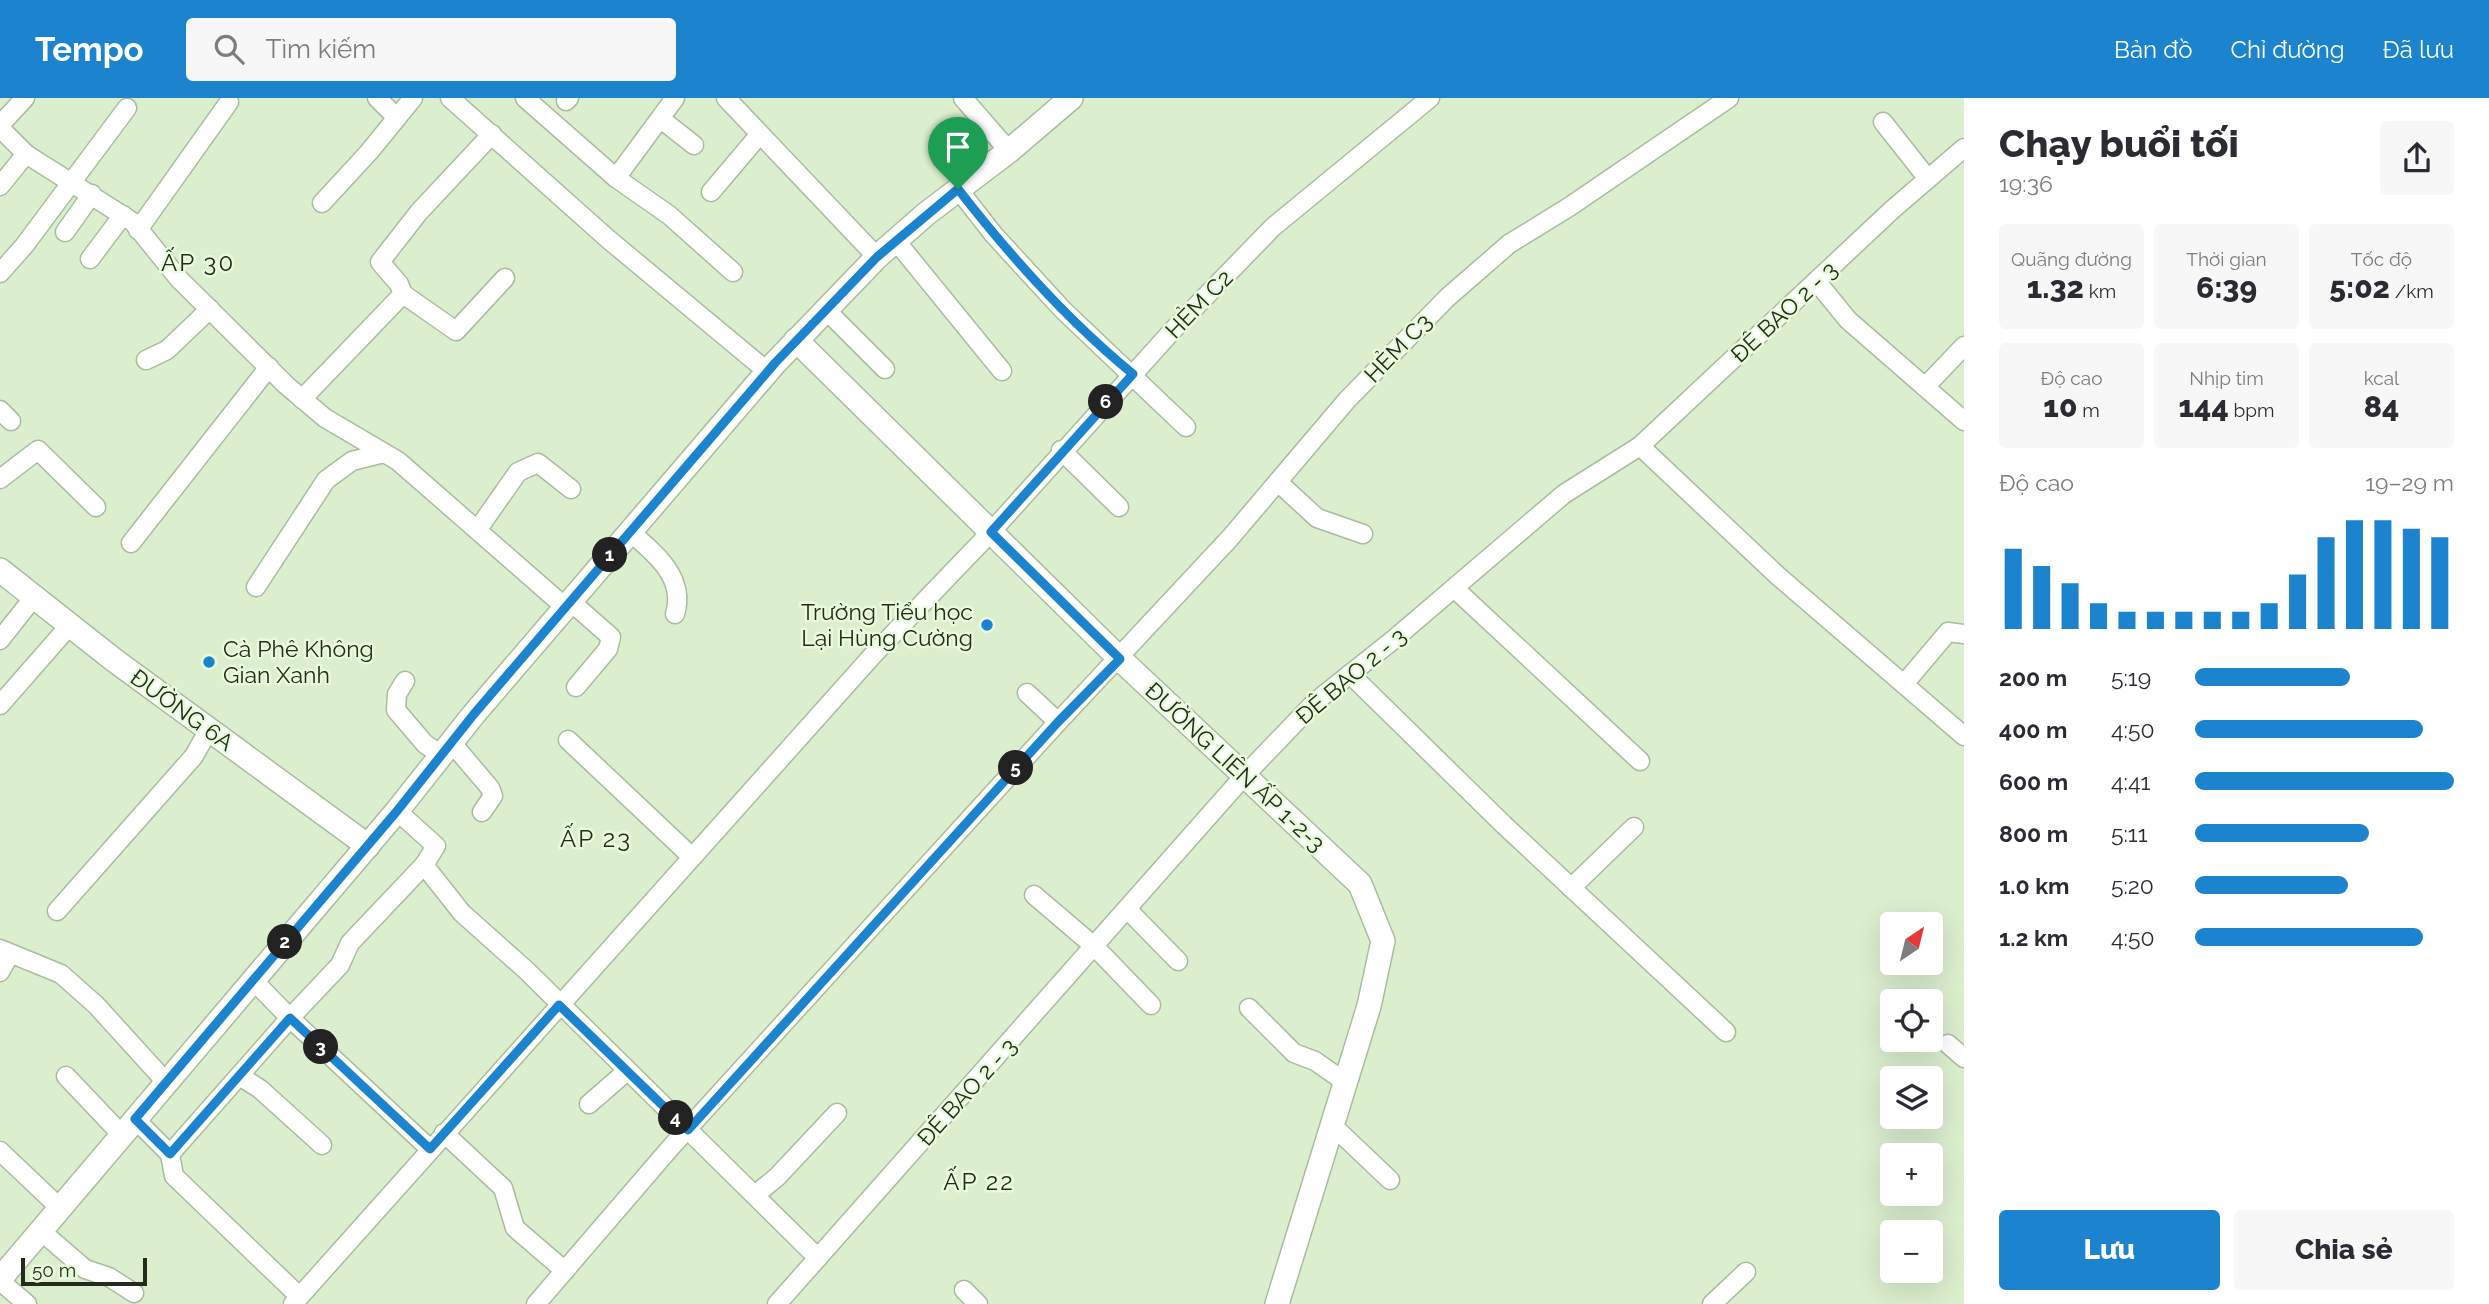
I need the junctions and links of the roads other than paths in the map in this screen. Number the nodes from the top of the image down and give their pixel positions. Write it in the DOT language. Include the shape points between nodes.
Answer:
graph roads {
  1 [pos="25,98"];
  2 [pos="377,98"];
  3 [pos="413,98"];
  4 [pos="450,98"];
  5 [pos="525,98"];
  6 [pos="675,98"];
  7 [pos="726,98"];
  8 [pos="964,98"];
  9 [pos="1430,98"];
  10 [pos="1729,98"];
  11 [pos="1066,100"];
  12 [pos="229,102"];
  13 [pos="127,108"];
  14 [pos="397,118"];
  15 [pos="661,118"];
  16 [pos="1883,122"];
  17 [pos="0,126"];
  18 [pos="492,134"];
  19 [pos="760,134"];
  20 [pos="694,145"];
  21 [pos="1964,148"];
  22 [pos="1009,150"];
  23 [pos="26,154"];
  24 [pos="616,178"];
  25 [pos="1928,179"];
  26 [pos="72,181"];
  27 [pos="0,186"];
  28 [pos="958,189"];
  29 [pos="712,192"];
  30 [pos="92,194"];
  31 [pos="322,203"];
  32 [pos="122,215"];
  33 [pos="138,230"];
  34 [pos="65,232"];
  35 [pos="896,241"];
  36 [pos="877,257"];
  37 [pos="90,259"];
  38 [pos="733,272"];
  39 [pos="0,273"];
  40 [pos="505,278"];
  41 [pos="1817,282"];
  42 [pos="402,294"];
  43 [pos="210,309"];
  44 [pos="826,310"];
  45 [pos="796,340"];
  46 [pos="1964,346"];
  47 [pos="146,360"];
  48 [pos="269,367"];
  49 [pos="885,369"];
  50 [pos="1002,371"];
  51 [pos="768,372"];
  52 [pos="1133,374"];
  53 [pos="1924,387"];
  54 [pos="302,398"];
  55 [pos="1964,421"];
  56 [pos="1186,427"];
  57 [pos="1640,446"];
  58 [pos="1061,450"];
  59 [pos="384,453"];
  60 [pos="0,479"];
  61 [pos="1278,482"];
  62 [pos="572,489"];
  63 [pos="96,507"];
  64 [pos="1119,508"];
  65 [pos="478,530"];
  66 [pos="630,532"];
  67 [pos="991,532"];
  68 [pos="1363,534"];
  69 [pos="131,542"];
  70 [pos="0,570"];
  71 [pos="256,587"];
  72 [pos="1454,588"];
  73 [pos="34,597"];
  74 [pos="568,604"];
  75 [pos="675,614"];
  76 [pos="70,625"];
  77 [pos="1964,634"];
  78 [pos="0,640"];
  79 [pos="1120,659"];
  80 [pos="1350,674"];
  81 [pos="405,681"];
  82 [pos="1904,684"];
  83 [pos="576,687"];
  84 [pos="1027,693"];
  85 [pos="0,705"];
  86 [pos="1058,722"];
  87 [pos="209,729"];
  88 [pos="1964,736"];
  89 [pos="568,740"];
  90 [pos="446,748"];
  91 [pos="1640,761"];
  92 [pos="1245,775"];
  93 [pos="397,811"];
  94 [pos="482,812"];
  95 [pos="1634,827"];
  96 [pos="368,846"];
  97 [pos="692,857"];
  98 [pos="424,865"];
  99 [pos="1571,888"];
  100 [pos="1034,895"];
  101 [pos="1128,910"];
  102 [pos="57,911"];
  103 [pos="1095,947"];
  104 [pos="5,952"];
  105 [pos="1178,961"];
  106 [pos="0,972"];
  107 [pos="253,980"];
  108 [pos="559,1005"];
  109 [pos="1151,1005"];
  110 [pos="1249,1008"];
  111 [pos="290,1018"];
  112 [pos="1726,1032"];
  113 [pos="1948,1044"];
  114 [pos="1964,1058"];
  115 [pos="627,1071"];
  116 [pos="66,1076"];
  117 [pos="241,1077"];
  118 [pos="166,1082"];
  119 [pos="1346,1082"];
  120 [pos="589,1104"];
  121 [pos="836,1113"];
  122 [pos="1332,1125"];
  123 [pos="128,1127"];
  124 [pos="688,1130"];
  125 [pos="444,1133"];
  126 [pos="322,1145"];
  127 [pos="430,1149"];
  128 [pos="0,1152"];
  129 [pos="170,1154"];
  130 [pos="1390,1180"];
  131 [pos="756,1194"];
  132 [pos="60,1208"];
  133 [pos="41,1231"];
  134 [pos="818,1258"];
  135 [pos="565,1271"];
  136 [pos="1745,1272"];
  137 [pos="0,1280"];
  138 [pos="964,1290"];
  139 [pos="134,1293"];
  140 [pos="302,1299"];
  141 [pos="27,1304"];
  142 [pos="536,1304"];
  143 [pos="777,1304"];
  144 [pos="978,1304"];
  145 [pos="1277,1304"];
  146 [pos="1712,1304"];
  1 -- 17 [label="street"];
  2 -- 14 [label="street"];
  3 -- 14 [label="street"];
  4 -- 18 [label="street"];
  5 -- 24 [label="street"];
  6 -- 15 [label="street"];
  7 -- 19 [label="street"];
  8 -- 22 [label="street"];
  9 -- 52 [label="street, HẺM C2" via="1273,227"];
  10 -- 61 [label="street, HẺM C3" via="1509,244 1448,297 1354,393"];
  11 -- 22 [label="street"];
  12 -- 33 [label="street"];
  13 -- 26 [label="street"];
  14 -- 31 [label="street"];
  15 -- 20 [label="street"];
  15 -- 24 [label="street"];
  16 -- 25 [label="street"];
  17 -- 23 [label="street"];
  18 -- 42 [label="street" via="419,212 380,262"];
  18 -- 51 [label="street" via="608,239"];
  19 -- 29 [label="street"];
  19 -- 36 [label="street"];
  21 -- 25 [label="street, ĐÊ BAO 2 - 3"];
  22 -- 28 [label="street"];
  23 -- 26 [label="street"];
  23 -- 27 [label="street"];
  24 -- 38 [label="street" via="669,215"];
  25 -- 41 [label="street, ĐÊ BAO 2 - 3"];
  26 -- 30 [label="street"];
  26 -- 39 [label="street"];
  28 -- 35 [label="street"];
  28 -- 52 [label="street" via="1063,310"];
  30 -- 32 [label="street"];
  30 -- 34 [label="street"];
  32 -- 33 [label="street"];
  32 -- 37 [label="street"];
  33 -- 43 [label="street"];
  35 -- 36 [label="street"];
  35 -- 50 [label="street"];
  36 -- 44 [label="street"];
  40 -- 42 [label="street" via="456,331"];
  41 -- 53 [label="street" via="1848,320"];
  41 -- 57 [label="street, ĐÊ BAO 2 - 3"];
  42 -- 54 [label="street"];
  43 -- 47 [label="street" via="166,350"];
  43 -- 48 [label="street"];
  44 -- 45 [label="street"];
  44 -- 49 [label="street"];
  45 -- 51 [label="street"];
  45 -- 67 [label="street, ĐƯỜNG LIÊN ẤP 1-2-3"];
  46 -- 53 [label="street"];
  48 -- 54 [label="street"];
  48 -- 69 [label="street"];
  51 -- 66 [label="street"];
  52 -- 56 [label="street"];
  52 -- 58 [label="street, HẺM C2"];
  53 -- 55 [label="street"];
  54 -- 59 [label="street" via="325,418"];
  57 -- 72 [label="street, ĐÊ BAO 2 - 3" via="1564,494"];
  57 -- 82 [label="street" via="1778,576"];
  58 -- 64 [label="street"];
  58 -- 67 [label="street, HẺM C2"];
  59 -- 65 [label="street"];
  59 -- 71 [label="street" via="352,461 326,480"];
  60 -- 63 [label="street" via="38,450"];
  61 -- 68 [label="street" via="1317,518"];
  61 -- 79 [label="street, HẺM C3"];
  62 -- 65 [label="street" via="538,463 519,472"];
  65 -- 74 [label="street"];
  66 -- 74 [label="street"];
  66 -- 75 [label="street" via="658,556 678,588"];
  67 -- 79 [label="street, ĐƯỜNG LIÊN ẤP 1-2-3"];
  67 -- 97 [label="street, HẺM C2" via="873,655"];
  70 -- 73 [label="street, ĐƯỜNG 6A"];
  72 -- 80 [label="street, ĐÊ BAO 2 - 3"];
  72 -- 91 [label="street"];
  73 -- 76 [label="street, ĐƯỜNG 6A"];
  73 -- 78 [label="street"];
  74 -- 83 [label="street" via="611,636 608,649"];
  74 -- 90 [label="street"];
  76 -- 85 [label="street"];
  76 -- 87 [label="street, ĐƯỜNG 6A"];
  77 -- 82 [label="street" via="1948,632"];
  79 -- 86 [label="street, HẺM C3"];
  79 -- 92 [label="street, ĐƯỜNG LIÊN ẤP 1-2-3"];
  80 -- 92 [label="street, ĐÊ BAO 2 - 3" via="1315,702"];
  80 -- 99 [label="street"];
  81 -- 90 [label="street" via="397,694 396,710 425,744"];
  82 -- 88 [label="street"];
  84 -- 86 [label="street"];
  86 -- 124 [label="street, HẺM C3"];
  87 -- 96 [label="street, ĐƯỜNG 6A"];
  87 -- 102 [label="street" via="194,757"];
  89 -- 97 [label="street"];
  90 -- 93 [label="street"];
  90 -- 94 [label="street" via="490,788 493,796"];
  92 -- 101 [label="street, ĐÊ BAO 2 - 3"];
  92 -- 119 [label="street, ĐƯỜNG LIÊN ẤP 1-2-3" via="1360,884 1383,937"];
  93 -- 96 [label="street"];
  93 -- 98 [label="street" via="436,846"];
  95 -- 99 [label="street"];
  96 -- 107 [label="street"];
  97 -- 108 [label="street, HẺM C2"];
  98 -- 108 [label="street" via="463,913"];
  98 -- 111 [label="street" via="350,943 340,965"];
  99 -- 112 [label="street"];
  100 -- 103 [label="street"];
  101 -- 103 [label="street, ĐÊ BAO 2 - 3"];
  101 -- 105 [label="street"];
  103 -- 109 [label="street"];
  103 -- 134 [label="street, ĐÊ BAO 2 - 3"];
  104 -- 106 [label="street"];
  104 -- 118 [label="street" via="61,974 96,1004"];
  107 -- 111 [label="street"];
  107 -- 118 [label="street"];
  108 -- 115 [label="street"];
  108 -- 125 [label="street, HẺM C2"];
  110 -- 119 [label="street" via="1294,1053"];
  111 -- 117 [label="street"];
  111 -- 127 [label="street"];
  113 -- 114 [label="street"];
  115 -- 120 [label="street"];
  115 -- 124 [label="street"];
  116 -- 123 [label="street"];
  117 -- 126 [label="street"];
  117 -- 129 [label="street"];
  118 -- 123 [label="street"];
  119 -- 122 [label="street, ĐƯỜNG LIÊN ẤP 1-2-3"];
  121 -- 131 [label="street"];
  122 -- 130 [label="street"];
  122 -- 145 [label="street, ĐƯỜNG LIÊN ẤP 1-2-3"];
  123 -- 129 [label="street"];
  123 -- 132 [label="street"];
  124 -- 131 [label="street"];
  124 -- 135 [label="street, HẺM C3"];
  125 -- 127 [label="street, HẺM C2"];
  125 -- 135 [label="street" via="503,1188 515,1228"];
  127 -- 140 [label="street, HẺM C2"];
  128 -- 132 [label="street"];
  129 -- 140 [label="street" via="174,1176"];
  131 -- 134 [label="street"];
  132 -- 133 [label="street"];
  133 -- 137 [label="street"];
  133 -- 139 [label="street" via="85,1269"];
  134 -- 143 [label="street, ĐÊ BAO 2 - 3"];
  135 -- 142 [label="street, HẺM C3"];
  136 -- 146 [label="street"];
  137 -- 141 [label="street"];
  138 -- 144 [label="street"];
}
